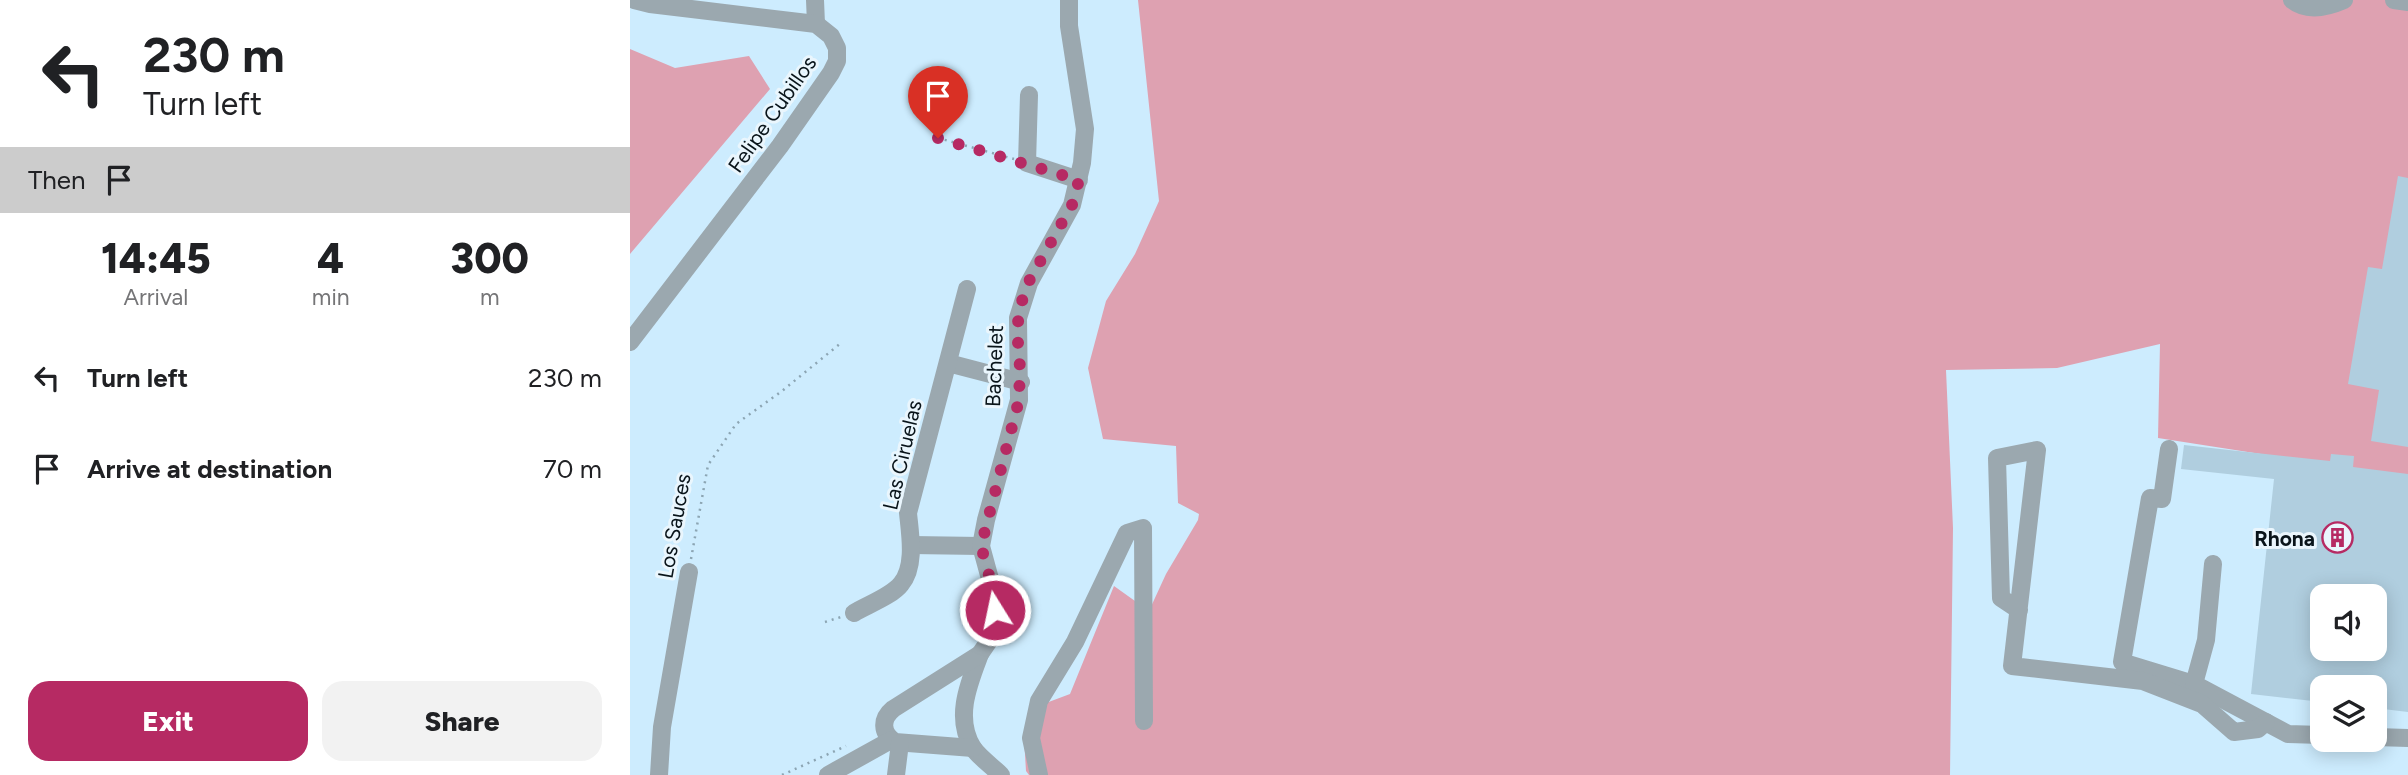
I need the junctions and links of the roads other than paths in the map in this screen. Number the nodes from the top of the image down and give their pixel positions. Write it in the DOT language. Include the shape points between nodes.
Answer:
graph roads {
  1 [pos="634,0"];
  2 [pos="815,0"];
  3 [pos="1069,0"];
  4 [pos="2291,0"];
  5 [pos="2344,0"];
  6 [pos="2394,0"];
  7 [pos="2408,2"];
  8 [pos="816,24"];
  9 [pos="1029,95"];
  10 [pos="1079,180"];
  11 [pos="967,289"];
  12 [pos="630,342"];
  13 [pos="948,363"];
  14 [pos="1021,382"];
  15 [pos="2169,449"];
  16 [pos="911,545"];
  17 [pos="981,546"];
  18 [pos="2213,564"];
  19 [pos="688,572"];
  20 [pos="2019,610"];
  21 [pos="854,613"];
  22 [pos="981,654"];
  23 [pos="2194,684"];
  24 [pos="1143,721"];
  25 [pos="2266,722"];
  26 [pos="2310,735"];
  27 [pos="2387,737"];
  28 [pos="2408,738"];
  29 [pos="895,741"];
  30 [pos="973,748"];
  31 [pos="659,775"];
  32 [pos="828,775"];
  33 [pos="896,775"];
  34 [pos="1001,775"];
  35 [pos="1039,775"];
  1 -- 8 [label="street, Felipe Cubillos"];
  2 -- 8 [label="street"];
  3 -- 10 [label="street, Bachelet" via="1085,129"];
  4 -- 5 [label="street" via="2309,7"];
  6 -- 7 [label="street"];
  8 -- 12 [label="street, Felipe Cubillos" via="827,31 837,48 831,73"];
  9 -- 10 [label="street" via="1027,163"];
  10 -- 14 [label="street, Bachelet" via="1072,205 1028,283 1020,307"];
  11 -- 13 [label="street, Las Ciruelas"];
  13 -- 14 [label="street"];
  13 -- 16 [label="street, Las Ciruelas" via="908,513"];
  14 -- 17 [label="street, Bachelet"];
  15 -- 23 [label="street" via="2162,499 2150,498 2122,662"];
  16 -- 17 [label="street"];
  16 -- 21 [label="street, Las Ciruelas" via="901,585"];
  17 -- 22 [label="street, Bachelet" via="995,610 995,632"];
  18 -- 23 [label="street" via="2206,639"];
  19 -- 31 [label="street, Los Sauces" via="662,727"];
  20 -- 20 [label="street" via="2001,598 1997,458 2037,450"];
  20 -- 25 [label="street" via="2012,666 2143,681 2202,704 2234,732 2258,729"];
  22 -- 29 [label="street" via="890,712 884,724"];
  22 -- 30 [label="street, Bachelet" via="966,692 964,721"];
  23 -- 25 [label="street"];
  24 -- 35 [label="street" via="1143,528 1127,533 1075,642 1039,701 1031,738"];
  25 -- 26 [label="street" via="2288,734"];
  27 -- 28 [label="street"];
  29 -- 30 [label="street"];
  29 -- 32 [label="street"];
  29 -- 33 [label="street"];
  30 -- 34 [label="street"];
}
